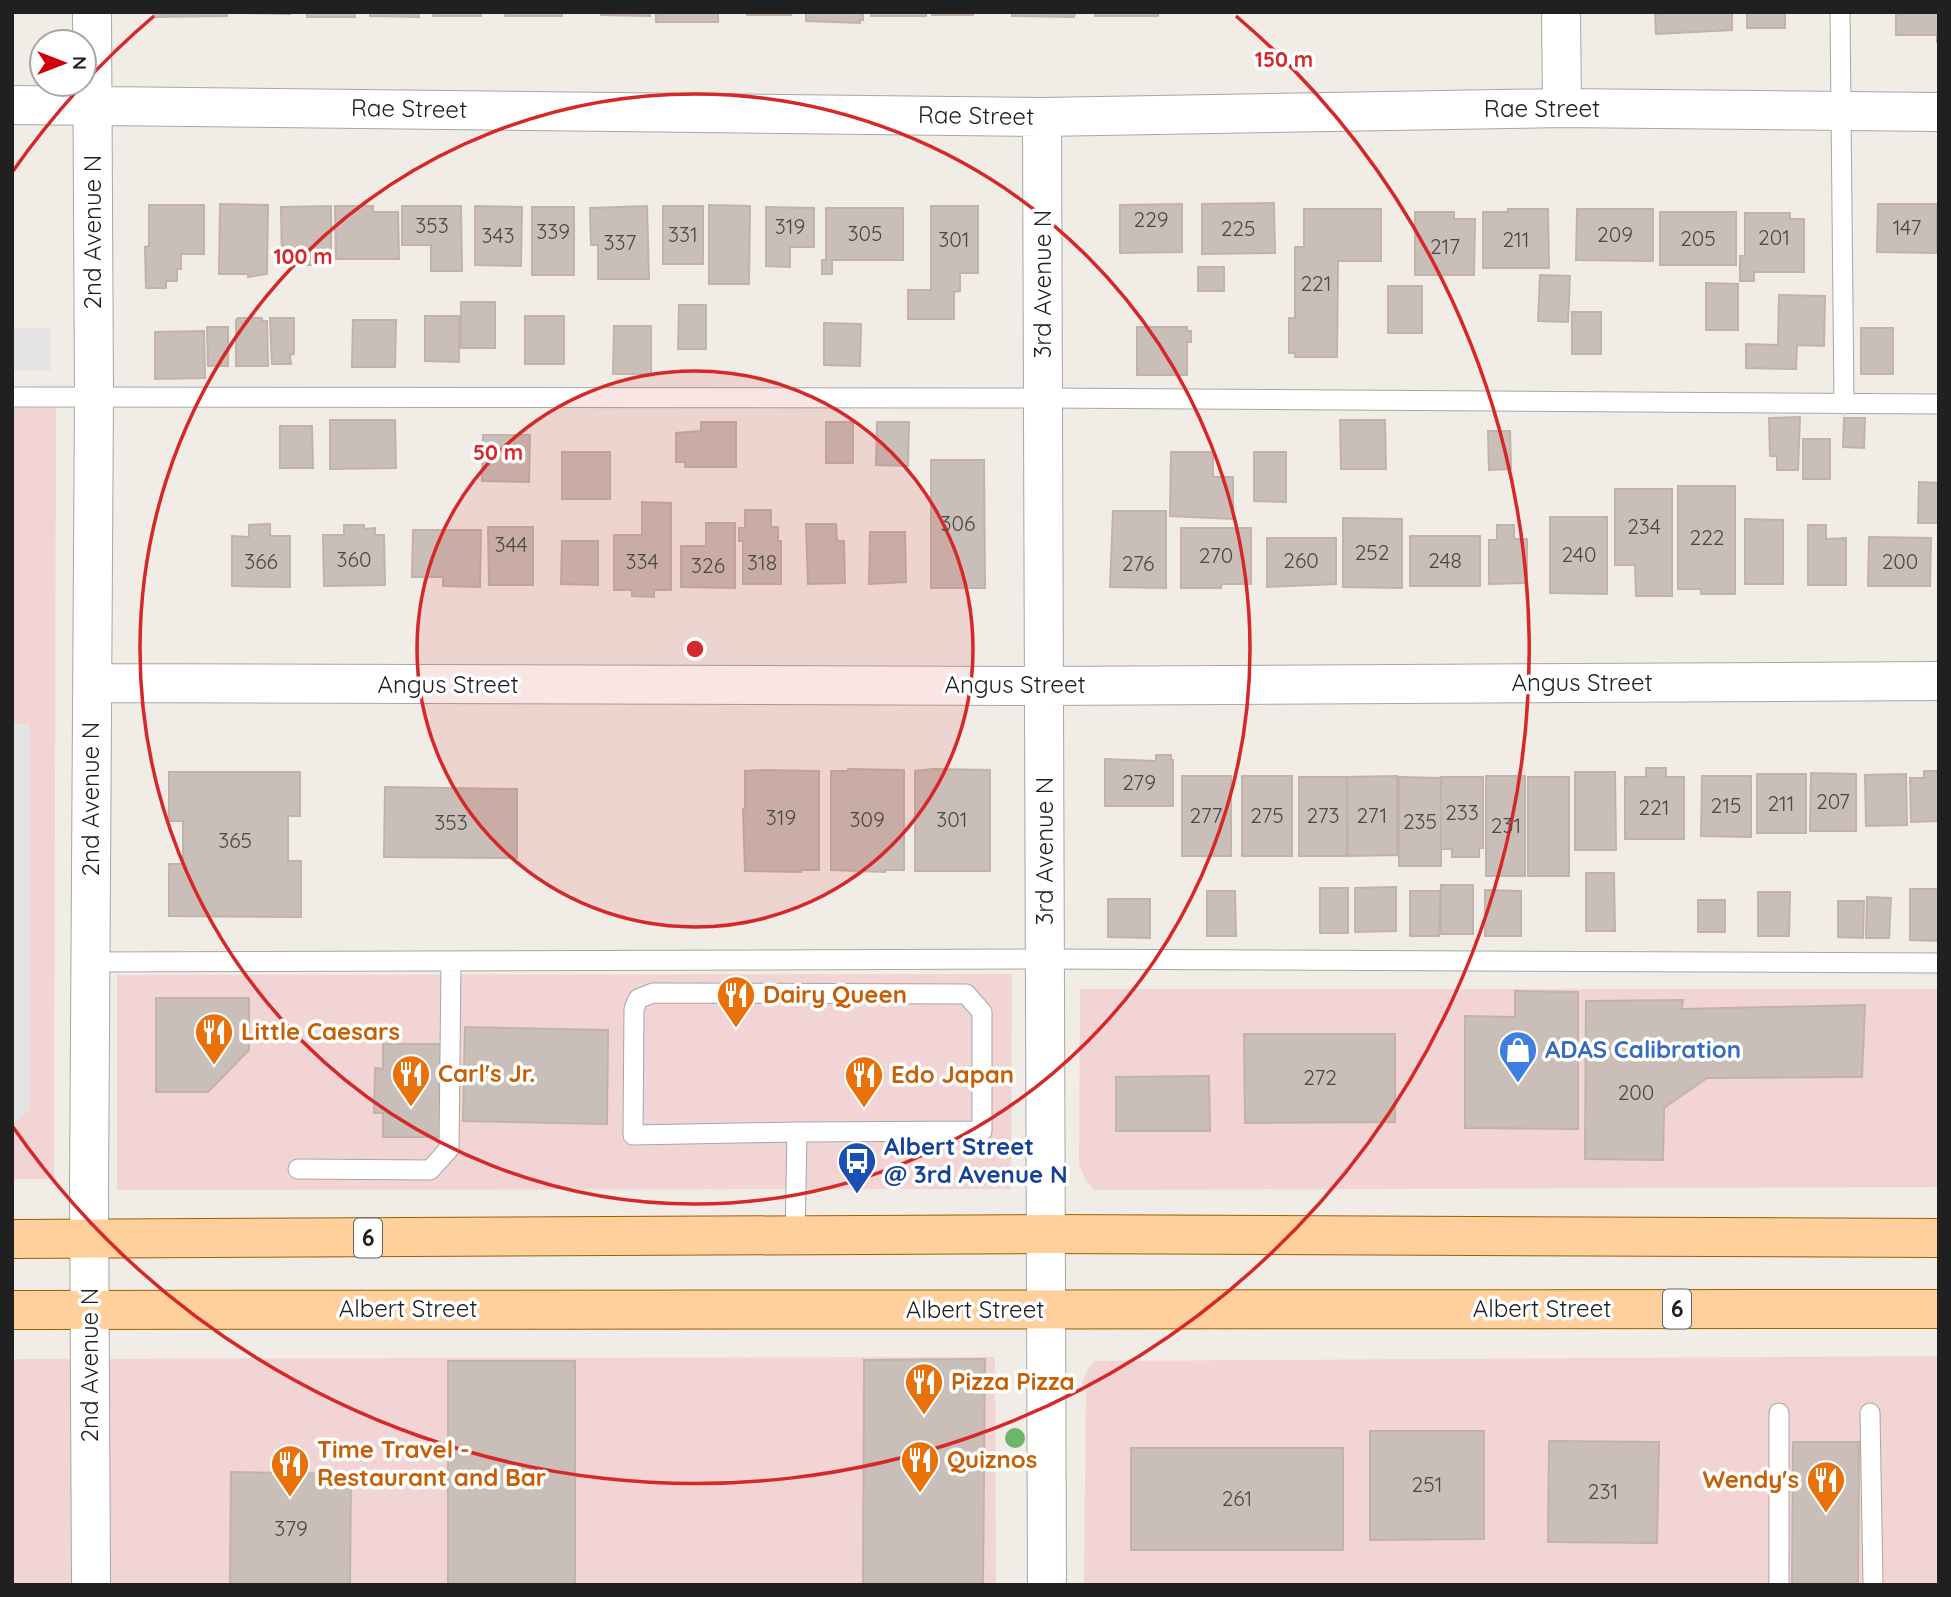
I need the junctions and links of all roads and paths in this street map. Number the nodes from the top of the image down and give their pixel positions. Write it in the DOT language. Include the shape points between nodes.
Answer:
graph roads {
  1 [pos="93,12"];
  2 [pos="1561,12"];
  3 [pos="1840,12"];
  4 [pos="12,105"];
  5 [pos="93,105"];
  6 [pos="1562,107"];
  7 [pos="1840,112"];
  8 [pos="1939,112"];
  9 [pos="1042,117"];
  10 [pos="94,396"];
  11 [pos="12,397"];
  12 [pos="1044,398"];
  13 [pos="1844,404"];
  14 [pos="1939,404"];
  15 [pos="1939,681"];
  16 [pos="92,682"];
  17 [pos="1044,686"];
  18 [pos="1045,959"];
  19 [pos="451,961"];
  20 [pos="91,962"];
  21 [pos="1939,963"];
  22 [pos="797,1132"];
  23 [pos="298,1169"];
  24 [pos="1047,1234"];
  25 [pos="795,1237"];
  26 [pos="89,1238"];
  27 [pos="1939,1238"];
  28 [pos="12,1239"];
  29 [pos="90,1308"];
  30 [pos="1939,1309"];
  31 [pos="12,1310"];
  32 [pos="1047,1310"];
  33 [pos="1779,1413"];
  34 [pos="1870,1413"];
  35 [pos="91,1585"];
  36 [pos="1047,1585"];
  37 [pos="1779,1585"];
  38 [pos="1873,1585"];
  1 -- 5 [label="street, 2nd Avenue N"];
  2 -- 6 [label="street"];
  3 -- 7 [label="lane"];
  4 -- 5 [label="street, Rae Street"];
  5 -- 9 [label="street, Rae Street"];
  5 -- 10 [label="street, 2nd Avenue N"];
  6 -- 7 [label="street, Rae Street"];
  6 -- 9 [label="street, Rae Street"];
  7 -- 8 [label="street, Rae Street"];
  7 -- 13 [label="lane"];
  9 -- 12 [label="street, 3rd Avenue N"];
  10 -- 11 [label="lane"];
  10 -- 12 [label="lane"];
  10 -- 16 [label="street, 2nd Avenue N"];
  12 -- 13 [label="lane"];
  12 -- 17 [label="street, 3rd Avenue N"];
  13 -- 14 [label="lane"];
  15 -- 17 [label="street, Angus Street"];
  16 -- 17 [label="street, Angus Street"];
  16 -- 20 [label="street, 2nd Avenue N"];
  17 -- 18 [label="street, 3rd Avenue N"];
  18 -- 19 [label="lane"];
  18 -- 21 [label="lane"];
  18 -- 24 [label="street, 3rd Avenue N"];
  19 -- 20 [label="lane"];
  19 -- 23 [label="lane" via="449,1149 430,1170"];
  20 -- 26 [label="street, 2nd Avenue N"];
  22 -- 22 [label="lane" via="982,1131 982,1012 966,994 653,993 638,999 634,1009 633,1135"];
  22 -- 25 [label="lane"];
  24 -- 25 [label="main road, 6"];
  24 -- 27 [label="main road, 6"];
  24 -- 32 [label="street, 3rd Avenue N"];
  25 -- 26 [label="main road, 6"];
  26 -- 28 [label="main road, 6"];
  26 -- 29 [label="street, 2nd Avenue N"];
  29 -- 31 [label="main road, Albert Street / 6"];
  29 -- 32 [label="main road, Albert Street / 6"];
  29 -- 35 [label="street, 2nd Avenue N"];
  30 -- 32 [label="main road, Albert Street / 6"];
  32 -- 36 [label="street, 3rd Avenue N"];
  33 -- 37 [label="lane"];
  34 -- 38 [label="lane"];
}
